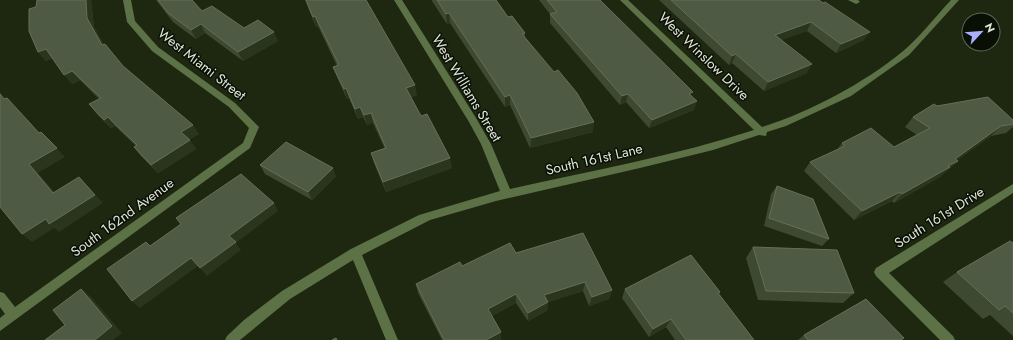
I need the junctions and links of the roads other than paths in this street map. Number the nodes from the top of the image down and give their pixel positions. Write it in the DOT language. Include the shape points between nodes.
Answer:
graph roads {
  1 [pos="127,0"];
  2 [pos="398,0"];
  3 [pos="624,0"];
  4 [pos="956,0"];
  5 [pos="254,128"];
  6 [pos="763,133"];
  7 [pos="1013,188"];
  8 [pos="506,194"];
  9 [pos="355,252"];
  10 [pos="0,297"];
  11 [pos="13,315"];
  12 [pos="0,325"];
  13 [pos="231,340"];
  14 [pos="392,340"];
  15 [pos="949,340"];
  1 -- 5 [label="street, West Miami Street" via="131,22 155,49 232,105"];
  2 -- 8 [label="street, West Williams Street" via="473,120 486,144"];
  3 -- 6 [label="street, West Winslow Drive"];
  4 -- 6 [label="street, South 161st Lane" via="940,22 892,66 839,98"];
  5 -- 11 [label="street, South 162nd Avenue" via="247,145"];
  6 -- 8 [label="street, South 161st Lane" via="605,173"];
  7 -- 15 [label="street, South 161st Drive" via="880,272"];
  8 -- 9 [label="street, South 161st Lane" via="426,217"];
  9 -- 13 [label="street, South 161st Lane" via="295,288"];
  9 -- 14 [label="street"];
  10 -- 11 [label="street"];
  11 -- 12 [label="street, South 162nd Avenue"];
}
